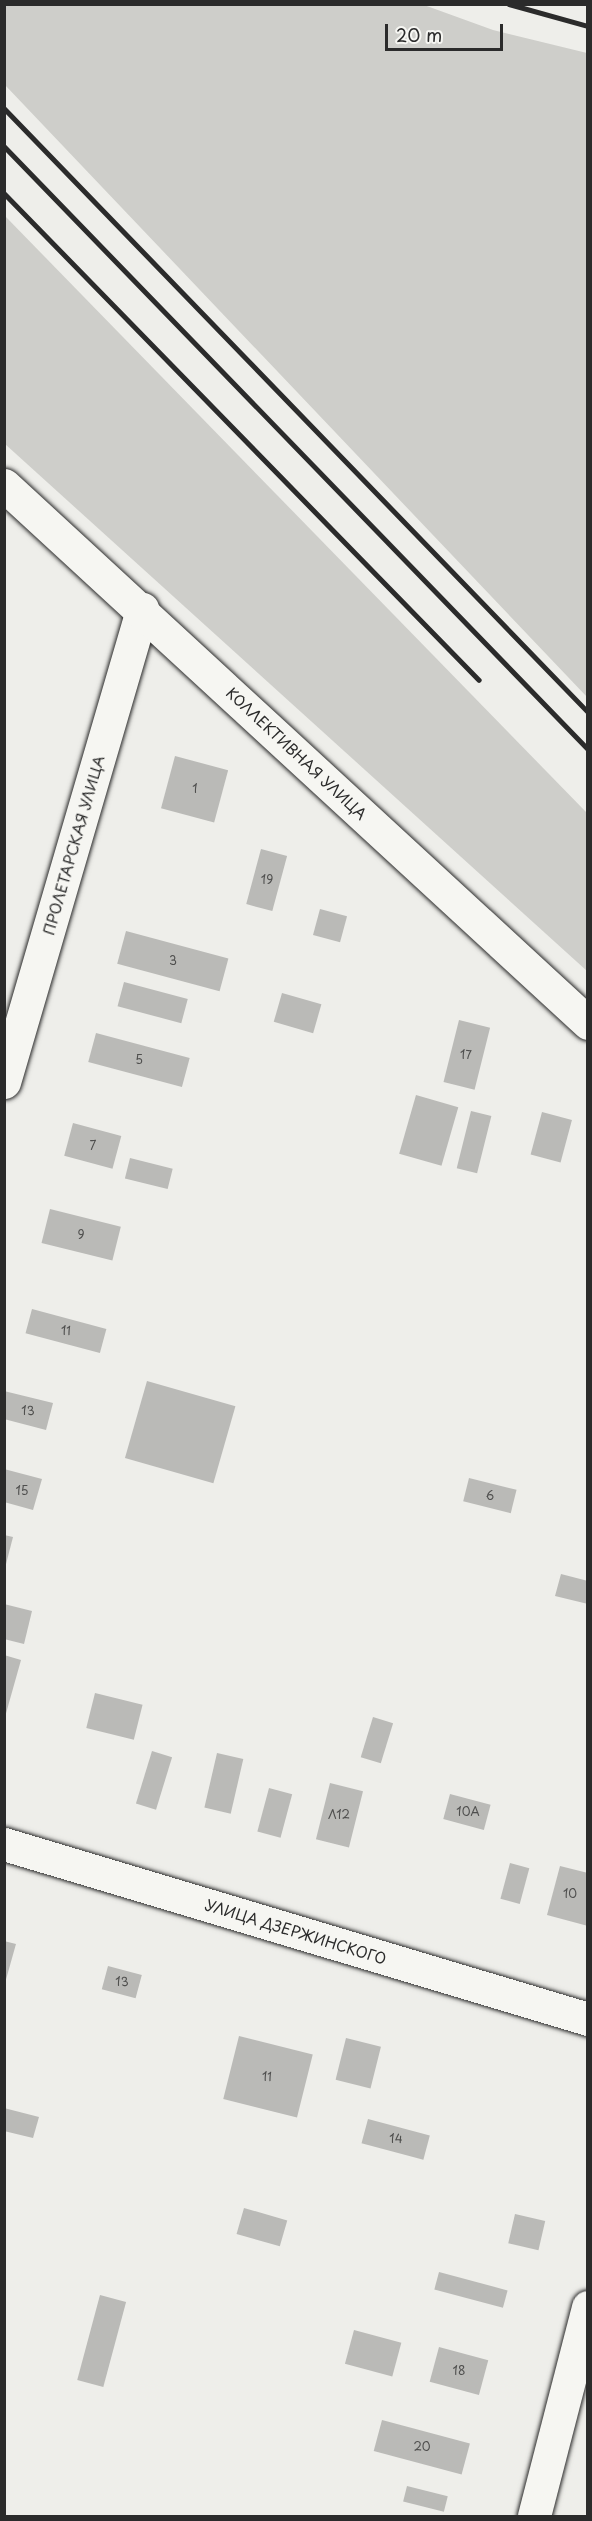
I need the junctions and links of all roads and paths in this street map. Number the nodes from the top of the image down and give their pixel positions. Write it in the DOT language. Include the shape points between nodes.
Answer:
graph roads {
  1 [pos="4,485"];
  2 [pos="142,609"];
  3 [pos="588,1023"];
  4 [pos="4,1082"];
  5 [pos="4,1844"];
  6 [pos="588,2019"];
  7 [pos="588,2307"];
  8 [pos="534,2517"];
  1 -- 2 [label="street, КОЛЛЕКТИВНАЯ УЛИЦА"];
  2 -- 3 [label="street, КОЛЛЕКТИВНАЯ УЛИЦА"];
  2 -- 4 [label="street, ПРОЛЕТАРСКАЯ УЛИЦА"];
  5 -- 6 [label="street, УЛИЦА ДЗЕРЖИНСКОГО"];
  7 -- 8 [label="street"];
}
